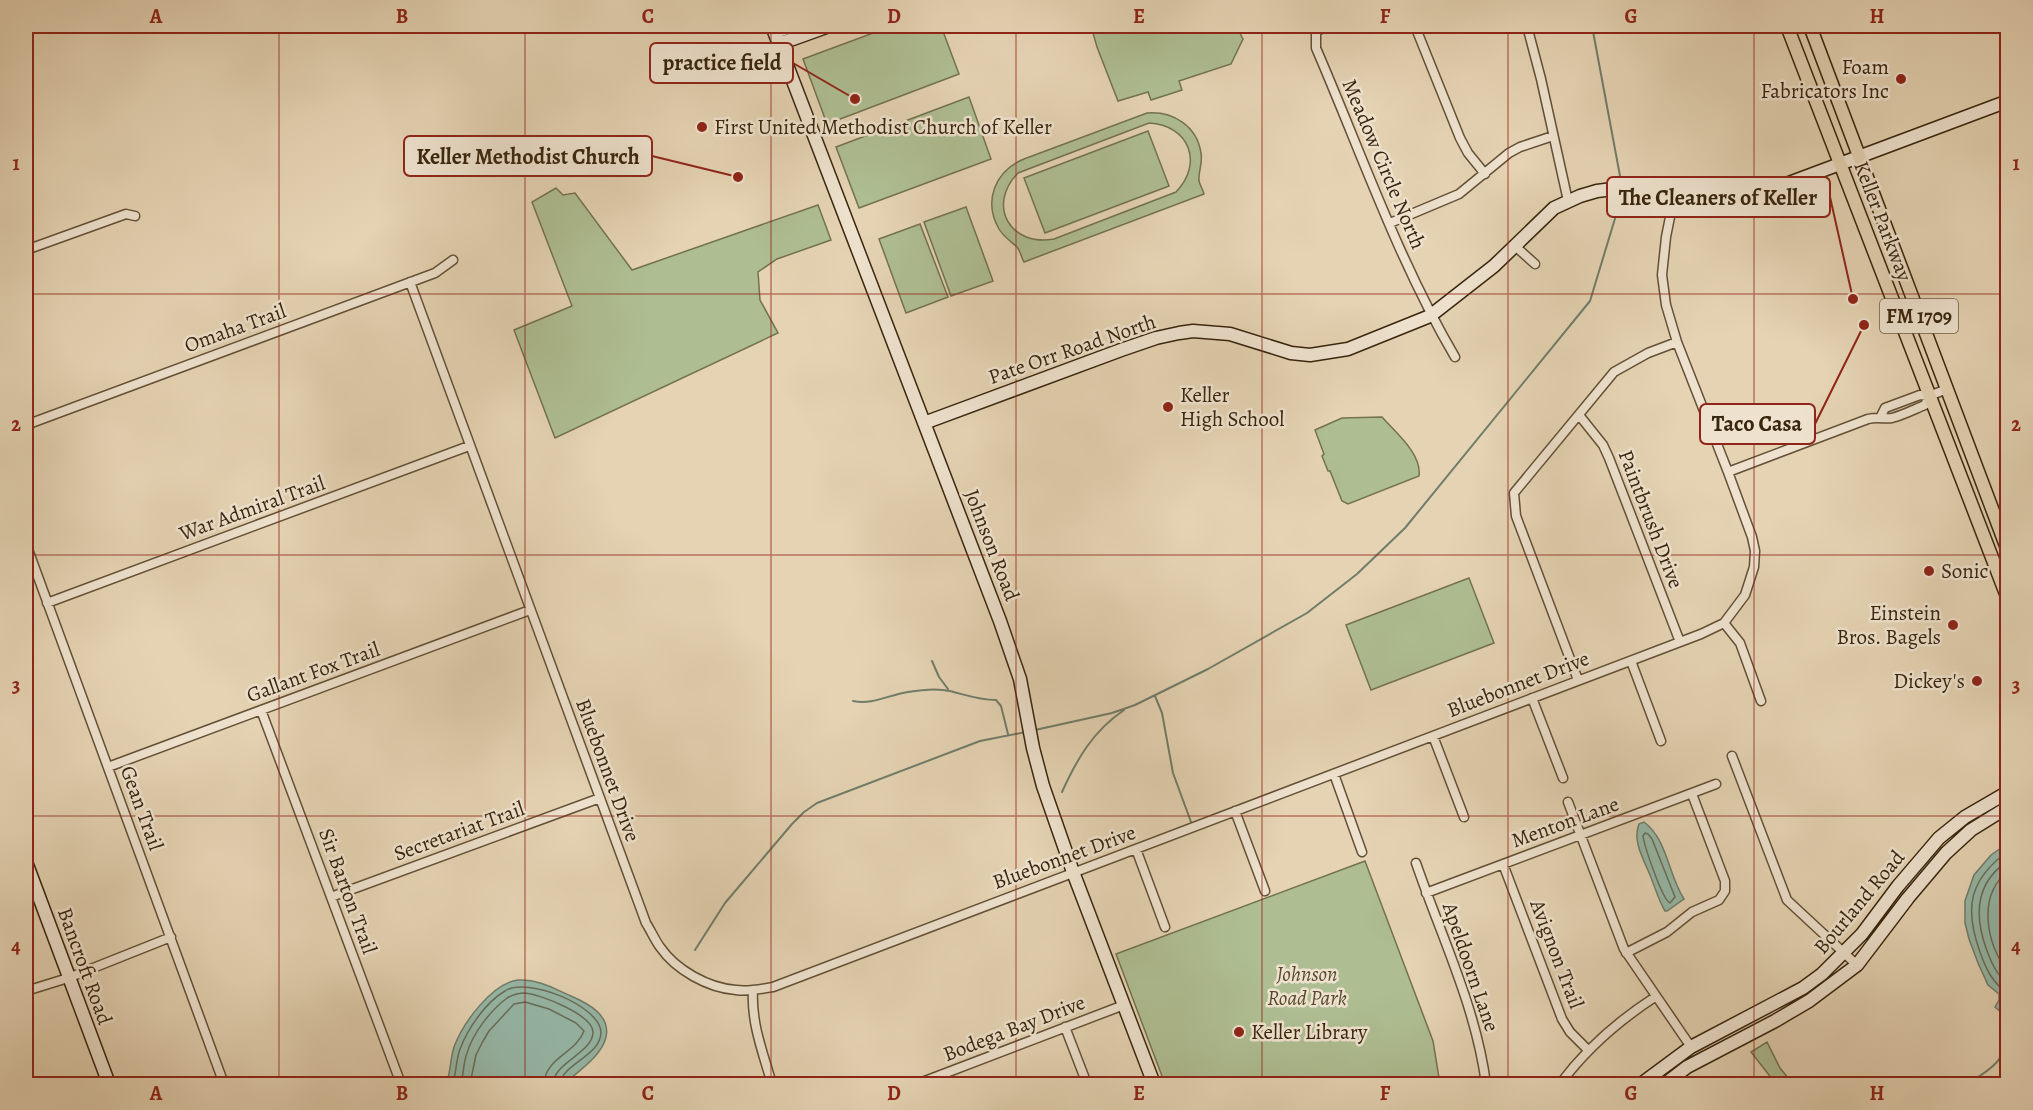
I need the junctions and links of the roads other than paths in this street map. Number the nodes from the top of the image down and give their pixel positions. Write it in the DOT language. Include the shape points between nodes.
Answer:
graph roads {
  1 [pos="793,26"];
  2 [pos="829,26"];
  3 [pos="1323,26"];
  4 [pos="1415,26"];
  5 [pos="1527,26"];
  6 [pos="1787,26"];
  7 [pos="1810,26"];
  8 [pos="775,34"];
  9 [pos="2007,101"];
  10 [pos="1553,136"];
  11 [pos="1860,156"];
  12 [pos="1840,164"];
  13 [pos="1485,174"];
  14 [pos="1675,192"];
  15 [pos="1568,201"];
  16 [pos="135,216"];
  17 [pos="1390,223"];
  18 [pos="1515,246"];
  19 [pos="26,250"];
  20 [pos="453,260"];
  21 [pos="1535,264"];
  22 [pos="410,282"];
  23 [pos="1430,316"];
  24 [pos="1677,342"];
  25 [pos="1455,357"];
  26 [pos="1947,389"];
  27 [pos="1929,396"];
  28 [pos="1579,415"];
  29 [pos="924,423"];
  30 [pos="26,425"];
  31 [pos="470,446"];
  32 [pos="1728,472"];
  33 [pos="26,544"];
  34 [pos="2007,551"];
  35 [pos="2007,599"];
  36 [pos="47,603"];
  37 [pos="530,610"];
  38 [pos="1724,623"];
  39 [pos="1680,642"];
  40 [pos="1630,661"];
  41 [pos="1578,680"];
  42 [pos="1532,698"];
  43 [pos="1761,700"];
  44 [pos="261,710"];
  45 [pos="1433,736"];
  46 [pos="1661,741"];
  47 [pos="1732,756"];
  48 [pos="108,767"];
  49 [pos="1334,774"];
  50 [pos="1563,778"];
  51 [pos="1716,784"];
  52 [pos="2007,792"];
  53 [pos="1692,794"];
  54 [pos="600,798"];
  55 [pos="1568,802"];
  56 [pos="2007,807"];
  57 [pos="1235,811"];
  58 [pos="1464,817"];
  59 [pos="1580,835"];
  60 [pos="1136,849"];
  61 [pos="1362,852"];
  62 [pos="26,862"];
  63 [pos="1416,863"];
  64 [pos="1503,864"];
  65 [pos="1073,872"];
  66 [pos="1265,891"];
  67 [pos="1426,892"];
  68 [pos="331,897"];
  69 [pos="1166,927"];
  70 [pos="171,937"];
  71 [pos="1626,953"];
  72 [pos="1844,954"];
  73 [pos="1857,965"];
  74 [pos="68,978"];
  75 [pos="753,990"];
  76 [pos="26,991"];
  77 [pos="1655,997"];
  78 [pos="1124,1005"];
  79 [pos="1065,1027"];
  80 [pos="1692,1047"];
  81 [pos="1588,1050"];
  82 [pos="109,1084"];
  83 [pos="224,1084"];
  84 [pos="401,1084"];
  85 [pos="772,1084"];
  86 [pos="917,1084"];
  87 [pos="1087,1084"];
  88 [pos="1154,1084"];
  89 [pos="1486,1084"];
  90 [pos="1560,1084"];
  91 [pos="1641,1084"];
  92 [pos="1665,1084"];
  1 -- 8 [label="main road"];
  2 -- 8 [label="main road"];
  3 -- 17 [label="street, Meadow Circle North" via="1316,33 1316,48"];
  4 -- 13 [label="street" via="1460,138"];
  5 -- 10 [label="street"];
  6 -- 12 [label="main road, Keller Parkway / FM 1709"];
  7 -- 11 [label="main road, Keller Parkway / FM 1709"];
  8 -- 29 [label="main road, Johnson Road"];
  9 -- 11 [label="main road, Pate Orr Road North"];
  10 -- 13 [label="street" via="1520,147"];
  10 -- 15 [label="street"];
  11 -- 12 [label="main road, Pate Orr Road North"];
  11 -- 26 [label="main road, Keller Parkway / FM 1709"];
  12 -- 14 [label="main road, Pate Orr Road North" via="1778,188 1745,195"];
  12 -- 27 [label="main road, Keller Parkway / FM 1709"];
  13 -- 17 [label="street" via="1459,194"];
  14 -- 15 [label="main road, Pate Orr Road North" via="1597,190"];
  14 -- 24 [label="street, Bluebonnet Drive" via="1662,275"];
  15 -- 18 [label="main road, Pate Orr Road North" via="1543,217"];
  16 -- 19 [label="street" via="126,214"];
  17 -- 23 [label="street, Meadow Circle North"];
  18 -- 21 [label="street"];
  18 -- 23 [label="main road, Pate Orr Road North"];
  20 -- 22 [label="street, Omaha Trail"];
  22 -- 30 [label="street, Omaha Trail"];
  22 -- 31 [label="street, Bluebonnet Drive"];
  23 -- 25 [label="street, Meadow Circle North"];
  23 -- 29 [label="main road, Pate Orr Road North" via="1348,349 1311,355 1272,348 1230,334 1175,334"];
  24 -- 28 [label="street" via="1614,372"];
  24 -- 32 [label="street, Bluebonnet Drive"];
  26 -- 27 [label="street"];
  26 -- 34 [label="main road, Keller Parkway / FM 1709"];
  27 -- 32 [label="street" via="1925,405 1889,419 1868,419"];
  27 -- 35 [label="main road, Keller Parkway / FM 1709"];
  28 -- 39 [label="street, Paintbrush Drive" via="1603,444"];
  28 -- 41 [label="street" via="1513,499"];
  29 -- 65 [label="main road, Johnson Road" via="1020,678 1043,786"];
  31 -- 36 [label="street, War Admiral Trail"];
  31 -- 37 [label="street, Bluebonnet Drive"];
  32 -- 38 [label="street, Bluebonnet Drive" via="1755,551 1745,595"];
  33 -- 36 [label="street, Gean Trail"];
  36 -- 48 [label="street, Gean Trail"];
  37 -- 44 [label="street, Gallant Fox Trail"];
  37 -- 54 [label="street, Bluebonnet Drive"];
  38 -- 39 [label="street, Bluebonnet Drive"];
  38 -- 43 [label="street" via="1740,644"];
  39 -- 40 [label="street, Bluebonnet Drive"];
  40 -- 41 [label="street, Bluebonnet Drive"];
  40 -- 46 [label="street"];
  41 -- 42 [label="street, Bluebonnet Drive"];
  42 -- 45 [label="street, Bluebonnet Drive"];
  42 -- 50 [label="street"];
  44 -- 48 [label="street, Gallant Fox Trail"];
  44 -- 68 [label="street, Sir Barton Trail"];
  45 -- 49 [label="street, Bluebonnet Drive"];
  45 -- 58 [label="street"];
  47 -- 72 [label="street" via="1787,900"];
  48 -- 70 [label="street, Gean Trail"];
  49 -- 57 [label="street, Bluebonnet Drive"];
  49 -- 61 [label="street"];
  51 -- 53 [label="street, Menton Lane"];
  52 -- 72 [label="main road, Bourland Road" via="1939,838"];
  53 -- 59 [label="street, Menton Lane"];
  53 -- 71 [label="street" via="1725,881 1725,891 1719,900"];
  54 -- 68 [label="street, Secretariat Trail"];
  54 -- 75 [label="street, Bluebonnet Drive" via="646,923 661,948 683,971 712,985"];
  55 -- 59 [label="street"];
  56 -- 73 [label="main road, Bourland Road" via="1971,830 1946,853"];
  57 -- 60 [label="street, Bluebonnet Drive"];
  57 -- 66 [label="street"];
  59 -- 64 [label="street, Menton Lane"];
  59 -- 71 [label="street"];
  60 -- 65 [label="street, Bluebonnet Drive"];
  60 -- 69 [label="street"];
  62 -- 74 [label="main road, Bancroft Road"];
  63 -- 67 [label="street, Apeldoorn Lane"];
  64 -- 67 [label="street, Menton Lane"];
  64 -- 81 [label="street, Avignon Trail" via="1562,1019"];
  65 -- 75 [label="street, Bluebonnet Drive" via="773,987"];
  65 -- 78 [label="main road, Johnson Road"];
  67 -- 89 [label="street, Apeldoorn Lane" via="1470,1012"];
  68 -- 84 [label="street, Sir Barton Trail"];
  70 -- 74 [label="street"];
  70 -- 83 [label="street, Gean Trail"];
  71 -- 77 [label="street"];
  72 -- 73 [label="street"];
  72 -- 80 [label="main road, Bourland Road" via="1803,988"];
  73 -- 92 [label="main road, Bourland Road" via="1809,1001 1687,1067"];
  74 -- 76 [label="street"];
  74 -- 82 [label="main road, Bancroft Road"];
  75 -- 85 [label="street" via="755,1029"];
  77 -- 80 [label="street"];
  77 -- 81 [label="street"];
  78 -- 79 [label="street, Bodega Bay Drive"];
  78 -- 88 [label="main road, Johnson Road"];
  79 -- 86 [label="street, Bodega Bay Drive"];
  79 -- 87 [label="street"];
  80 -- 91 [label="main road, Bourland Road"];
  81 -- 90 [label="street"];
}
